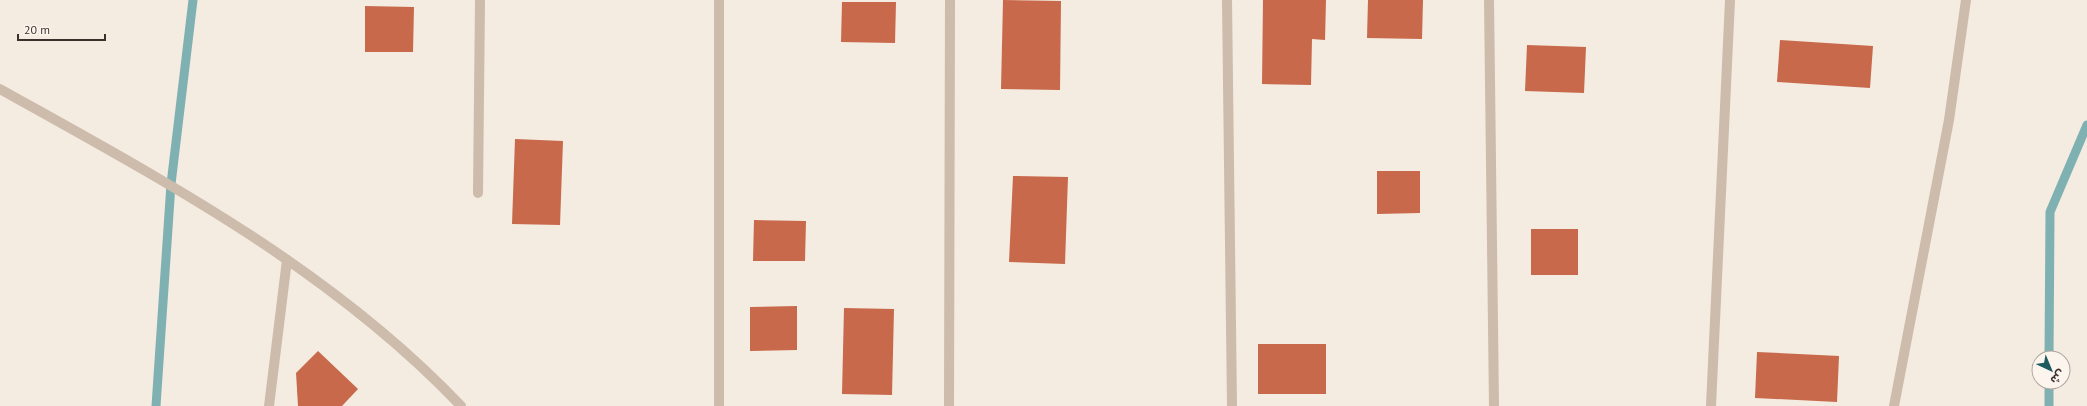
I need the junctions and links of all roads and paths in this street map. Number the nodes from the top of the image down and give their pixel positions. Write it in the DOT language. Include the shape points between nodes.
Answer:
graph roads {
  1 [pos="480,0"];
  2 [pos="719,0"];
  3 [pos="950,0"];
  4 [pos="1227,0"];
  5 [pos="1489,0"];
  6 [pos="1730,0"];
  7 [pos="1966,0"];
  8 [pos="0,89"];
  9 [pos="478,193"];
  10 [pos="287,260"];
  11 [pos="269,406"];
  12 [pos="461,406"];
  13 [pos="720,406"];
  14 [pos="949,406"];
  15 [pos="1232,406"];
  16 [pos="1494,406"];
  17 [pos="1711,406"];
  18 [pos="1894,406"];
  1 -- 9 [label="street"];
  2 -- 13 [label="street"];
  3 -- 14 [label="street"];
  4 -- 15 [label="street"];
  5 -- 16 [label="street"];
  6 -- 17 [label="street"];
  7 -- 18 [label="street" via="1949,120"];
  8 -- 10 [label="street" via="171,184"];
  10 -- 11 [label="street"];
  10 -- 12 [label="street" via="367,317 404,349"];
}
